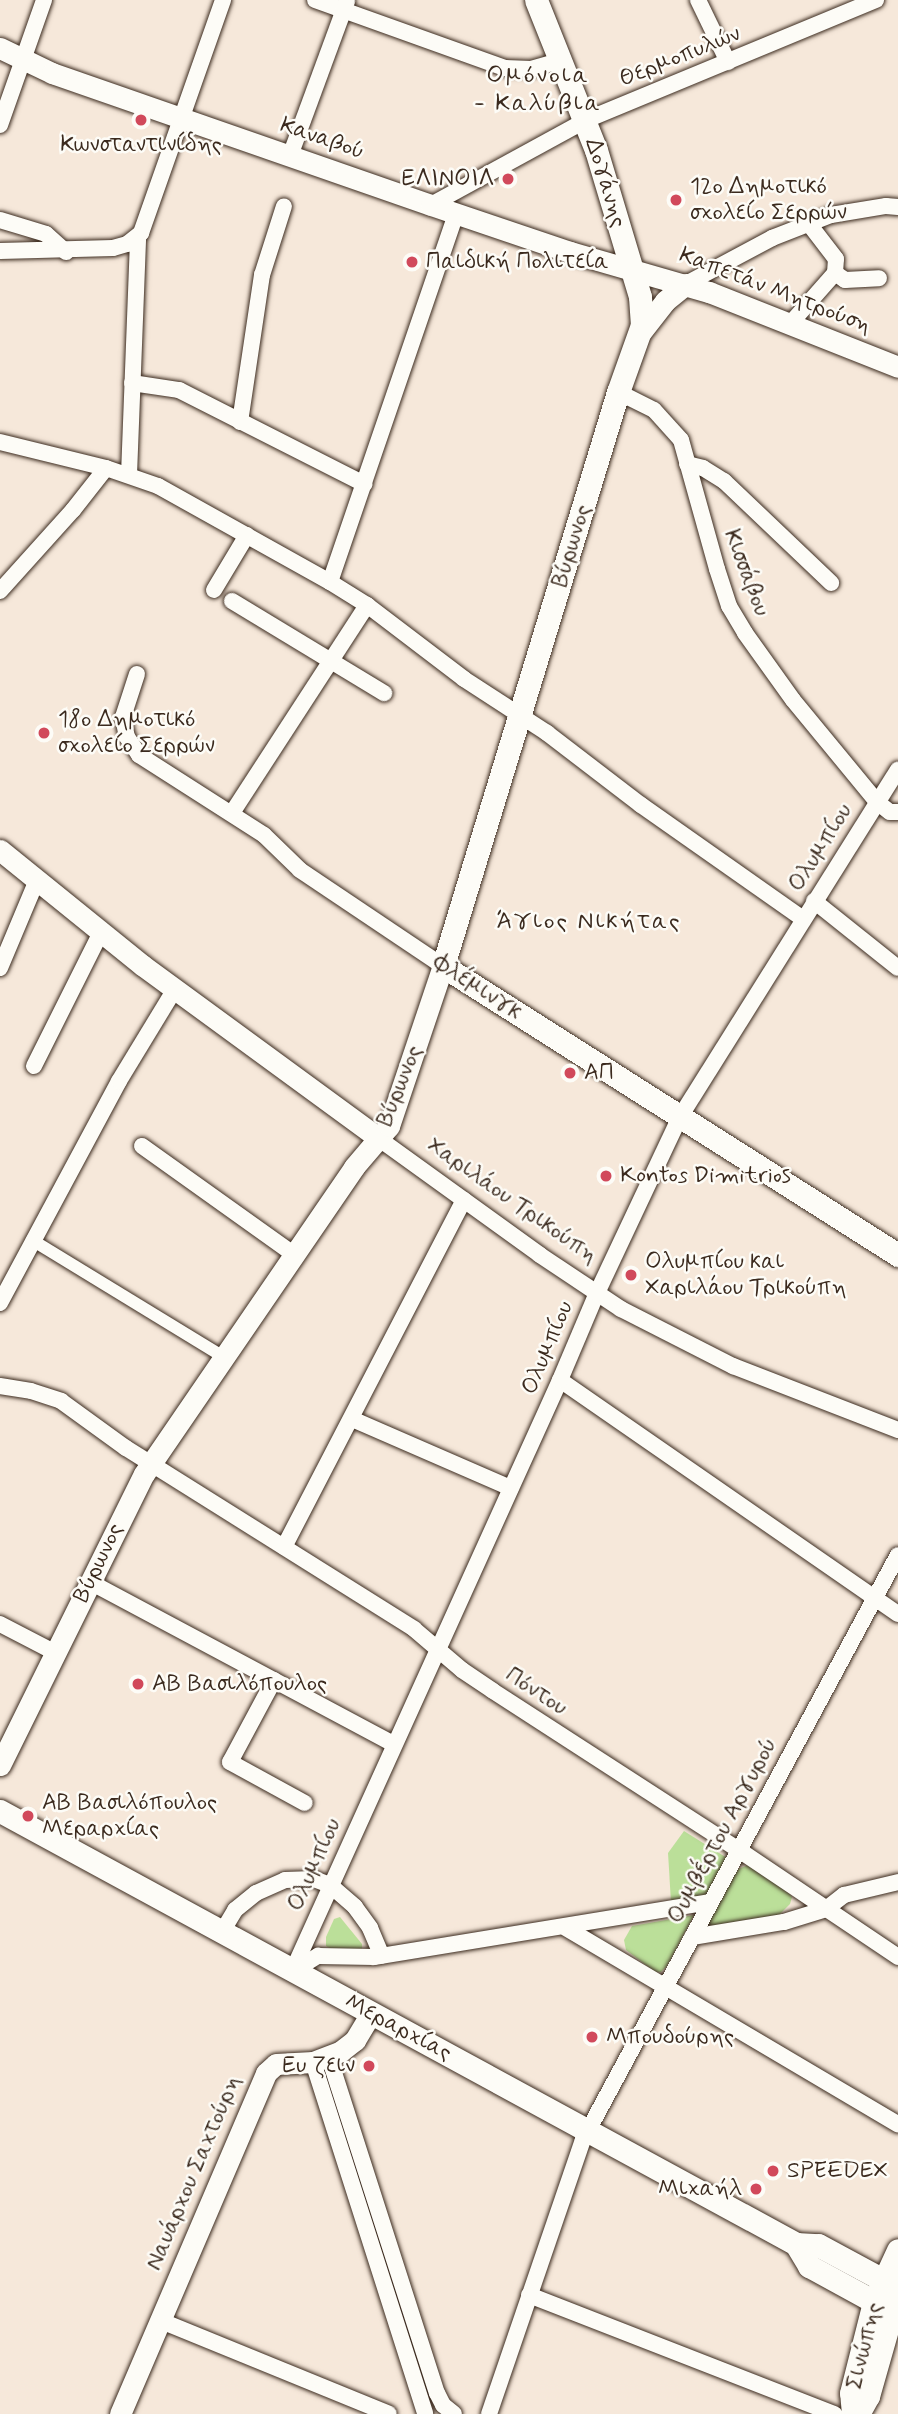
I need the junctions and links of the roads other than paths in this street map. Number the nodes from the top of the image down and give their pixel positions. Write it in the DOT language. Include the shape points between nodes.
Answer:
graph roads {
  1 [pos="44,0"];
  2 [pos="223,0"];
  3 [pos="316,0"];
  4 [pos="536,0"];
  5 [pos="698,0"];
  6 [pos="866,2"];
  7 [pos="345,5"];
  8 [pos="0,48"];
  9 [pos="23,60"];
  10 [pos="562,60"];
  11 [pos="728,62"];
  12 [pos="182,119"];
  13 [pos="586,120"];
  14 [pos="0,125"];
  15 [pos="290,156"];
  16 [pos="431,205"];
  17 [pos="284,206"];
  18 [pos="892,206"];
  19 [pos="456,213"];
  20 [pos="0,220"];
  21 [pos="809,224"];
  22 [pos="138,236"];
  23 [pos="0,251"];
  24 [pos="66,252"];
  25 [pos="631,268"];
  26 [pos="835,273"];
  27 [pos="879,278"];
  28 [pos="687,284"];
  29 [pos="790,324"];
  30 [pos="641,332"];
  31 [pos="898,367"];
  32 [pos="132,383"];
  33 [pos="618,392"];
  34 [pos="240,422"];
  35 [pos="0,442"];
  36 [pos="687,464"];
  37 [pos="106,468"];
  38 [pos="129,475"];
  39 [pos="364,484"];
  40 [pos="247,535"];
  41 [pos="330,582"];
  42 [pos="831,583"];
  43 [pos="214,590"];
  44 [pos="0,591"];
  45 [pos="232,601"];
  46 [pos="373,609"];
  47 [pos="330,660"];
  48 [pos="136,674"];
  49 [pos="384,693"];
  50 [pos="520,716"];
  51 [pos="898,770"];
  52 [pos="877,802"];
  53 [pos="898,812"];
  54 [pos="232,813"];
  55 [pos="0,850"];
  56 [pos="37,880"];
  57 [pos="814,901"];
  58 [pos="803,919"];
  59 [pos="101,932"];
  60 [pos="443,966"];
  61 [pos="0,968"];
  62 [pos="898,968"];
  63 [pos="175,989"];
  64 [pos="34,1066"];
  65 [pos="680,1117"];
  66 [pos="378,1138"];
  67 [pos="142,1146"];
  68 [pos="464,1200"];
  69 [pos="32,1240"];
  70 [pos="295,1255"];
  71 [pos="898,1255"];
  72 [pos="597,1293"];
  73 [pos="0,1303"];
  74 [pos="224,1357"];
  75 [pos="561,1380"];
  76 [pos="0,1386"];
  77 [pos="352,1419"];
  78 [pos="898,1430"];
  79 [pos="151,1464"];
  80 [pos="511,1488"];
  81 [pos="284,1547"];
  82 [pos="898,1555"];
  83 [pos="90,1582"];
  84 [pos="875,1598"];
  85 [pos="898,1614"];
  86 [pos="0,1624"];
  87 [pos="438,1649"];
  88 [pos="56,1653"];
  89 [pos="274,1680"];
  90 [pos="394,1744"];
  91 [pos="0,1765"];
  92 [pos="305,1803"];
  93 [pos="0,1811"];
  94 [pos="739,1850"];
  95 [pos="898,1882"];
  96 [pos="330,1885"];
  97 [pos="711,1902"];
  98 [pos="825,1909"];
  99 [pos="566,1928"];
  100 [pos="222,1932"];
  101 [pos="692,1937"];
  102 [pos="382,1956"];
  103 [pos="898,1957"];
  104 [pos="292,1972"];
  105 [pos="663,1986"];
  106 [pos="371,2013"];
  107 [pos="321,2059"];
  108 [pos="898,2124"];
  109 [pos="588,2130"];
  110 [pos="898,2250"];
  111 [pos="529,2295"];
  112 [pos="890,2298"];
  113 [pos="159,2320"];
  114 [pos="120,2414"];
  115 [pos="389,2414"];
  116 [pos="425,2414"];
  117 [pos="443,2414"];
  118 [pos="454,2414"];
  119 [pos="489,2414"];
  120 [pos="835,2414"];
  121 [pos="856,2414"];
  1 -- 9 [label="street"];
  2 -- 12 [label="street"];
  3 -- 7 [label="street"];
  4 -- 10 [label="main road, Δογάνης"];
  5 -- 11 [label="street"];
  6 -- 11 [label="street, Θερμοπυλών"];
  7 -- 10 [label="street" via="505,68 531,69"];
  7 -- 15 [label="street"];
  8 -- 9 [label="street, Καναβού"];
  9 -- 12 [label="street, Καναβού"];
  9 -- 14 [label="street"];
  10 -- 13 [label="main road, Δογάνης"];
  11 -- 13 [label="street, Θερμοπυλών"];
  12 -- 15 [label="street, Καναβού"];
  12 -- 22 [label="street"];
  13 -- 16 [label="street, Θερμοπυλών"];
  13 -- 25 [label="main road, Δογάνης"];
  15 -- 16 [label="street, Καναβού"];
  16 -- 19 [label="street, Καναβού"];
  17 -- 34 [label="street" via="262,275"];
  18 -- 21 [label="street" via="831,215"];
  19 -- 25 [label="street, Καναβού"];
  19 -- 39 [label="street"];
  20 -- 24 [label="street" via="46,234"];
  21 -- 26 [label="street" via="836,259"];
  21 -- 28 [label="street" via="725,260"];
  22 -- 24 [label="street" via="113,248"];
  22 -- 32 [label="street"];
  23 -- 24 [label="street"];
  25 -- 28 [label="street, Καπετάν Μητρούση"];
  25 -- 30 [label="main road, Δογάνης" via="643,309"];
  26 -- 27 [label="street" via="845,280"];
  26 -- 29 [label="street"];
  28 -- 29 [label="street, Καπετάν Μητρούση"];
  28 -- 30 [label="street" via="665,301"];
  29 -- 31 [label="street, Καπετάν Μητρούση"];
  30 -- 33 [label="main road, Βύρωνος"];
  32 -- 34 [label="street" via="179,390"];
  32 -- 38 [label="street"];
  33 -- 36 [label="street, Κισσάβου" via="654,411 674,430"];
  33 -- 50 [label="main road, Βύρωνος"];
  34 -- 39 [label="street"];
  35 -- 37 [label="street"];
  36 -- 42 [label="street" via="724,481"];
  36 -- 52 [label="street, Κισσάβου" via="737,620 793,700"];
  37 -- 38 [label="street"];
  37 -- 44 [label="street"];
  38 -- 40 [label="street" via="171,492"];
  39 -- 41 [label="street"];
  40 -- 41 [label="street"];
  40 -- 43 [label="street"];
  41 -- 46 [label="street"];
  45 -- 47 [label="street"];
  46 -- 47 [label="street"];
  46 -- 50 [label="street" via="464,680"];
  47 -- 49 [label="street"];
  47 -- 54 [label="street"];
  48 -- 54 [label="street, Φλέμινγκ" via="123,717 133,747 145,760"];
  50 -- 58 [label="street"];
  50 -- 60 [label="main road, Βύρωνος"];
  51 -- 52 [label="street, Ολυμπίου"];
  52 -- 53 [label="street"];
  52 -- 57 [label="street, Ολυμπίου"];
  54 -- 60 [label="street, Φλέμινγκ" via="274,843 300,870"];
  55 -- 56 [label="street, Χαριλάου Τρικούπη"];
  56 -- 59 [label="street, Χαριλάου Τρικούπη"];
  56 -- 61 [label="street"];
  57 -- 58 [label="street, Ολυμπίου"];
  57 -- 62 [label="street"];
  58 -- 65 [label="street, Ολυμπίου"];
  59 -- 63 [label="street, Χαριλάου Τρικούπη"];
  59 -- 64 [label="street"];
  60 -- 65 [label="main road, Φλέμινγκ"];
  60 -- 66 [label="street, Βύρωνος" via="395,1113"];
  63 -- 66 [label="street, Χαριλάου Τρικούπη"];
  63 -- 69 [label="street"];
  65 -- 71 [label="main road, Φλέμινγκ"];
  65 -- 72 [label="street, Ολυμπίου"];
  66 -- 68 [label="street, Χαριλάου Τρικούπη"];
  66 -- 70 [label="street, Βύρωνος"];
  67 -- 70 [label="street"];
  68 -- 72 [label="street, Χαριλάου Τρικούπη"];
  68 -- 77 [label="street"];
  69 -- 73 [label="street"];
  69 -- 74 [label="street"];
  70 -- 74 [label="street, Βύρωνος"];
  72 -- 75 [label="street, Ολυμπίου"];
  72 -- 78 [label="street, Χαριλάου Τρικούπη" via="733,1366"];
  74 -- 79 [label="street, Βύρωνος"];
  75 -- 80 [label="street, Ολυμπίου"];
  75 -- 84 [label="street"];
  76 -- 79 [label="street, Πόντου" via="61,1401"];
  77 -- 80 [label="street"];
  77 -- 81 [label="street"];
  79 -- 81 [label="street, Πόντου"];
  79 -- 83 [label="street, Βύρωνος"];
  80 -- 87 [label="street, Ολυμπίου"];
  81 -- 87 [label="street, Πόντου"];
  82 -- 84 [label="street, Ουμβέρτου Αργυρού"];
  83 -- 88 [label="street, Βύρωνος"];
  83 -- 89 [label="street"];
  84 -- 85 [label="street"];
  84 -- 94 [label="street, Ουμβέρτου Αργυρού"];
  86 -- 88 [label="street"];
  87 -- 90 [label="street, Ολυμπίου"];
  87 -- 94 [label="street, Πόντου" via="493,1691"];
  88 -- 91 [label="street, Βύρωνος"];
  89 -- 90 [label="street"];
  89 -- 92 [label="street" via="230,1762"];
  90 -- 96 [label="street, Ολυμπίου"];
  93 -- 100 [label="main road, Μεραρχίας"];
  94 -- 97 [label="street, Ουμβέρτου Αργυρού"];
  94 -- 98 [label="street, Πόντου"];
  95 -- 98 [label="street" via="844,1895"];
  96 -- 100 [label="street" via="299,1878 272,1885 241,1904"];
  96 -- 102 [label="street" via="363,1917"];
  96 -- 104 [label="street, Ολυμπίου"];
  97 -- 99 [label="street"];
  97 -- 101 [label="street, Ουμβέρτου Αργυρού"];
  98 -- 101 [label="street" via="770,1926"];
  98 -- 103 [label="street, Πόντου"];
  99 -- 102 [label="street"];
  99 -- 105 [label="street"];
  100 -- 104 [label="main road, Μεραρχίας"];
  101 -- 105 [label="street, Ουμβέρτου Αργυρού"];
  102 -- 104 [label="street" via="318,1956"];
  104 -- 106 [label="main road, Μεραρχίας"];
  105 -- 108 [label="street"];
  105 -- 109 [label="street, Ουμβέρτου Αργυρού"];
  106 -- 107 [label="street" via="355,2040"];
  106 -- 109 [label="main road, Μεραρχίας"];
  107 -- 113 [label="street, Ναυάρχου Σαχτούρη" via="276,2064 266,2073"];
  107 -- 116 [label="street"];
  107 -- 118 [label="street" via="437,2393"];
  109 -- 111 [label="street, Ουμβέρτου Αργυρού"];
  109 -- 112 [label="main road, Μεραρχίας" via="796,2244 809,2266"];
  110 -- 112 [label="main road, Σινώπης"];
  111 -- 119 [label="street, Ουμβέρτου Αργυρού"];
  111 -- 120 [label="street"];
  112 -- 121 [label="main road, Σινώπης" via="851,2393"];
  113 -- 114 [label="street, Ναυάρχου Σαχτούρη"];
  113 -- 115 [label="street"];
  117 -- 118 [label="street"];
}
